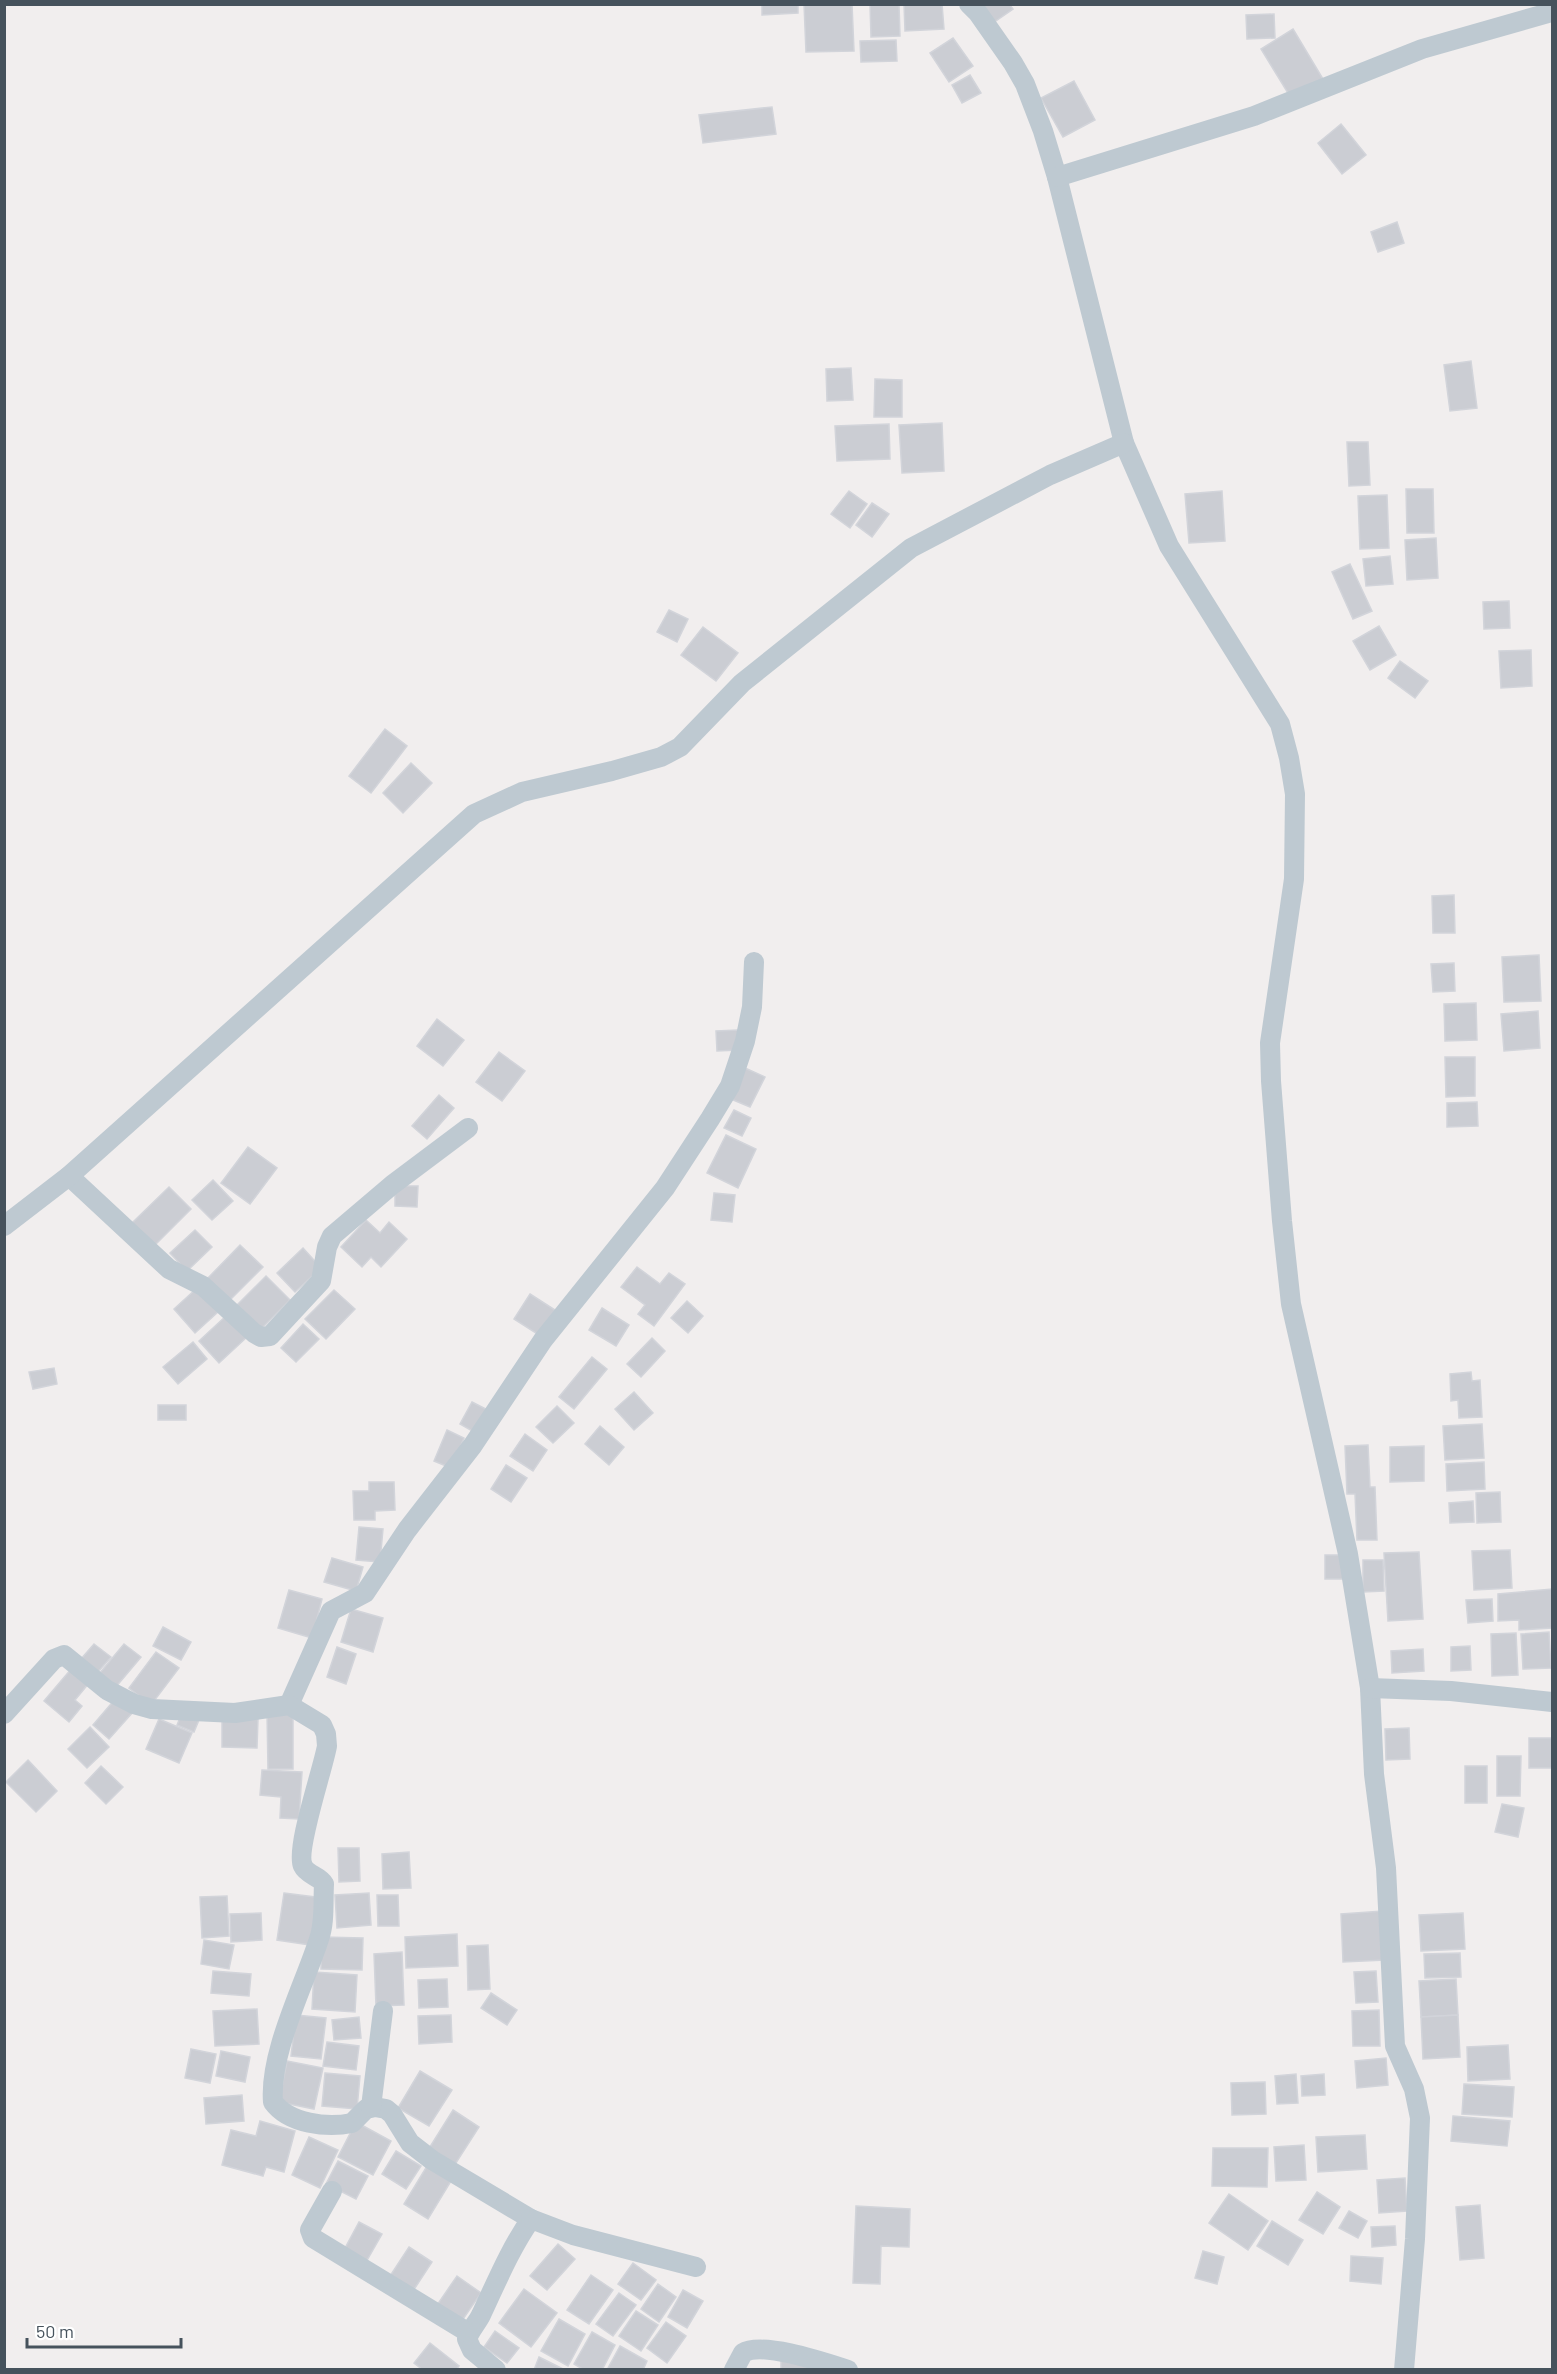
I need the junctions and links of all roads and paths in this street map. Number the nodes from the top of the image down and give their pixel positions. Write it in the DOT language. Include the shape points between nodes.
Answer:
graph roads {
  1 [pos="969,4"];
  2 [pos="1552,12"];
  3 [pos="1056,177"];
  4 [pos="1124,443"];
  5 [pos="754,962"];
  6 [pos="468,1128"];
  7 [pos="69,1176"];
  8 [pos="4,1226"];
  9 [pos="1370,1688"];
  10 [pos="1552,1702"];
  11 [pos="289,1705"];
  12 [pos="4,1714"];
  13 [pos="383,2012"];
  14 [pos="371,2107"];
  15 [pos="332,2191"];
  16 [pos="531,2219"];
  17 [pos="696,2267"];
  18 [pos="469,2333"];
  19 [pos="496,2370"];
  20 [pos="734,2370"];
  21 [pos="848,2370"];
  22 [pos="1404,2370"];
  1 -- 3 [label="street" via="1025,84"];
  2 -- 3 [label="street" via="1422,50 1254,116"];
  3 -- 4 [label="street"];
  4 -- 7 [label="street" via="1050,475 911,548 742,683 680,747 661,757 612,771 522,792 474,814"];
  4 -- 9 [label="street" via="1169,546 1280,724 1289,758 1295,794 1294,879 1270,1043 1282,1221 1292,1304 1348,1554"];
  5 -- 11 [label="street" via="752,1007 745,1041 730,1086 710,1119 665,1188 543,1340 473,1445 407,1530 365,1593 331,1611"];
  6 -- 7 [label="street" via="332,1236 321,1281 264,1338 203,1286 169,1269"];
  7 -- 8 [label="street"];
  9 -- 10 [label="street"];
  9 -- 22 [label="street" via="1374,1774 1386,1868 1395,2046 1414,2090 1420,2118"];
  11 -- 12 [label="street" via="235,1713 152,1709 107,1690 64,1655 54,1659"];
  11 -- 14 [label="street" via="322,1725 326,1734 325,1758 302,1862 305,1870 324,1884 320,1936 275,2069 273,2102 296,2120 334,2125 352,2123"];
  13 -- 14 [label="street"];
  14 -- 16 [label="street" via="392,2114 410,2143 432,2160"];
  15 -- 18 [label="street" via="310,2230 313,2238"];
  16 -- 17 [label="street" via="573,2235"];
  16 -- 18 [label="street" via="502,2266 480,2318"];
  18 -- 19 [label="street" via="472,2350"];
  20 -- 21 [label="street" via="743,2353 755,2349"];
}
